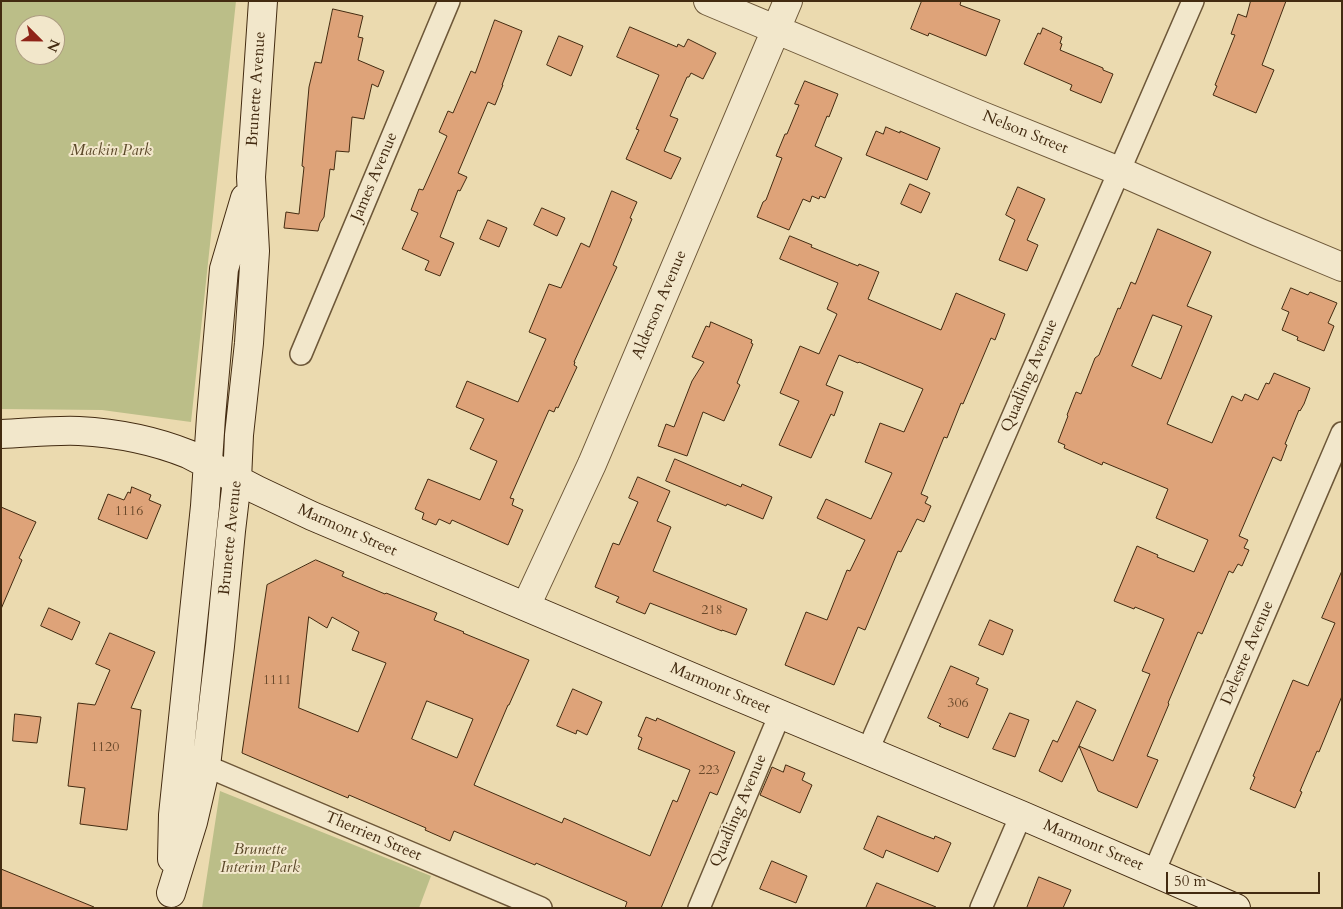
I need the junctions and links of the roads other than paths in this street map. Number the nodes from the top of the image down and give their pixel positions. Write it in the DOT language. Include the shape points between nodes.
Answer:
graph roads {
  1 [pos="263,1"];
  2 [pos="449,1"];
  3 [pos="708,1"];
  4 [pos="788,1"];
  5 [pos="1193,1"];
  6 [pos="776,30"];
  7 [pos="1119,171"];
  8 [pos="251,177"];
  9 [pos="1342,267"];
  10 [pos="301,354"];
  11 [pos="1342,433"];
  12 [pos="1,434"];
  13 [pos="207,464"];
  14 [pos="237,480"];
  15 [pos="526,606"];
  16 [pos="780,714"];
  17 [pos="868,750"];
  18 [pos="206,766"];
  19 [pos="1021,814"];
  20 [pos="1154,872"];
  21 [pos="170,900"];
  22 [pos="541,908"];
  23 [pos="699,908"];
  24 [pos="981,908"];
  25 [pos="1236,908"];
  1 -- 8 [label="main road, Brunette Avenue"];
  2 -- 10 [label="street, James Avenue"];
  3 -- 6 [label="main road, Nelson Street"];
  4 -- 6 [label="main road, Alderson Avenue"];
  5 -- 7 [label="street, Quadling Avenue"];
  6 -- 7 [label="main road, Nelson Street"];
  6 -- 15 [label="main road, Alderson Avenue" via="592,464"];
  7 -- 9 [label="main road, Nelson Street"];
  7 -- 17 [label="street, Quadling Avenue"];
  8 -- 13 [label="main road, Brunette Avenue" via="224,269"];
  8 -- 14 [label="main road, Brunette Avenue" via="255,250"];
  11 -- 20 [label="street, Delestre Avenue"];
  12 -- 13 [label="main road, Marmont Street" via="78,431 129,436 159,443"];
  13 -- 14 [label="main road, Marmont Street"];
  13 -- 21 [label="main road, Brunette Avenue" via="173,814"];
  14 -- 15 [label="main road, Marmont Street" via="330,524"];
  14 -- 18 [label="main road, Brunette Avenue"];
  15 -- 16 [label="main road, Marmont Street"];
  16 -- 17 [label="main road, Marmont Street"];
  16 -- 23 [label="street, Quadling Avenue"];
  17 -- 19 [label="main road, Marmont Street"];
  18 -- 21 [label="main road, Brunette Avenue"];
  18 -- 22 [label="street, Therrien Street"];
  19 -- 20 [label="main road, Marmont Street"];
  19 -- 24 [label="street"];
  20 -- 25 [label="main road, Marmont Street"];
}
